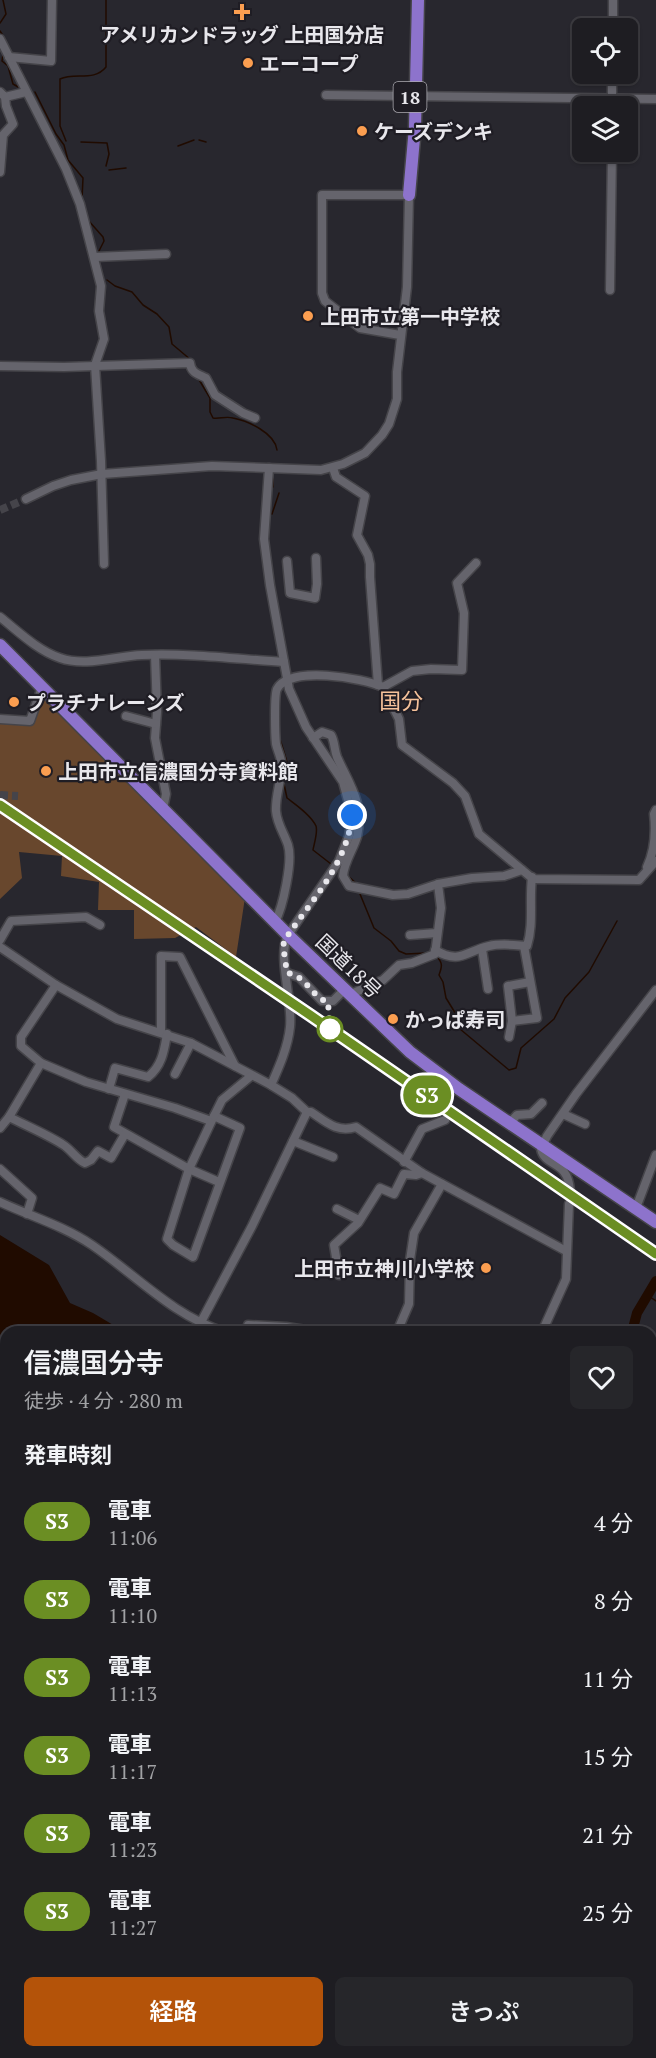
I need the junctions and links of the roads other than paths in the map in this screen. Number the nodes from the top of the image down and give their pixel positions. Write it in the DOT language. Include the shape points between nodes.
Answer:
graph roads {
  1 [pos="52,0"];
  2 [pos="412,0"];
  3 [pos="418,0"];
  4 [pos="613,0"];
  5 [pos="613,18"];
  6 [pos="0,39"];
  7 [pos="9,57"];
  8 [pos="26,92"];
  9 [pos="2,94"];
  10 [pos="327,95"];
  11 [pos="413,96"];
  12 [pos="656,99"];
  13 [pos="638,100"];
  14 [pos="572,101"];
  15 [pos="612,162"];
  16 [pos="0,172"];
  17 [pos="409,195"];
  18 [pos="166,254"];
  19 [pos="95,257"];
  20 [pos="610,290"];
  21 [pos="400,335"];
  22 [pos="95,365"];
  23 [pos="0,366"];
  24 [pos="255,418"];
  25 [pos="269,468"];
  26 [pos="333,468"];
  27 [pos="102,474"];
  28 [pos="26,499"];
  29 [pos="316,558"];
  30 [pos="287,561"];
  31 [pos="476,563"];
  32 [pos="104,564"];
  33 [pos="0,617"];
  34 [pos="0,645"];
  35 [pos="155,654"];
  36 [pos="284,662"];
  37 [pos="288,681"];
  38 [pos="380,686"];
  39 [pos="42,687"];
  40 [pos="126,716"];
  41 [pos="0,719"];
  42 [pos="156,724"];
  43 [pos="313,738"];
  44 [pos="163,809"];
  45 [pos="656,810"];
  46 [pos="656,861"];
  47 [pos="522,870"];
  48 [pos="644,874"];
  49 [pos="532,877"];
  50 [pos="438,884"];
  51 [pos="275,922"];
  52 [pos="100,925"];
  53 [pos="437,933"];
  54 [pos="288,935"];
  55 [pos="410,935"];
  56 [pos="0,940"];
  57 [pos="524,946"];
  58 [pos="0,947"];
  59 [pos="482,949"];
  60 [pos="435,950"];
  61 [pos="287,973"];
  62 [pos="530,982"];
  63 [pos="56,985"];
  64 [pos="488,989"];
  65 [pos="656,990"];
  66 [pos="347,993"];
  67 [pos="512,1021"];
  68 [pos="164,1033"];
  69 [pos="509,1037"];
  70 [pos="191,1043"];
  71 [pos="41,1063"];
  72 [pos="235,1066"];
  73 [pos="175,1074"];
  74 [pos="251,1076"];
  75 [pos="271,1085"];
  76 [pos="109,1089"];
  77 [pos="125,1094"];
  78 [pos="542,1103"];
  79 [pos="307,1112"];
  80 [pos="563,1114"];
  81 [pos="9,1117"];
  82 [pos="213,1119"];
  83 [pos="445,1120"];
  84 [pos="509,1124"];
  85 [pos="585,1124"];
  86 [pos="0,1128"];
  87 [pos="125,1134"];
  88 [pos="293,1140"];
  89 [pos="542,1146"];
  90 [pos="656,1155"];
  91 [pos="333,1157"];
  92 [pos="404,1162"];
  93 [pos="0,1169"];
  94 [pos="189,1169"];
  95 [pos="422,1173"];
  96 [pos="219,1182"];
  97 [pos="442,1184"];
  98 [pos="570,1191"];
  99 [pos="0,1202"];
  100 [pos="569,1204"];
  101 [pos="337,1209"];
  102 [pos="639,1210"];
  103 [pos="27,1214"];
  104 [pos="359,1220"];
  105 [pos="656,1222"];
  106 [pos="566,1251"];
  107 [pos="339,1275"];
  108 [pos="201,1322"];
  109 [pos="211,1326"];
  110 [pos="400,1326"];
  111 [pos="545,1326"];
  1 -- 7 [label="street" via="51,61"];
  2 -- 11 [label="highway, 18"];
  3 -- 11 [label="highway, 18"];
  4 -- 5 [label="street"];
  6 -- 7 [label="street"];
  7 -- 8 [label="street"];
  8 -- 9 [label="street"];
  8 -- 19 [label="street" via="81,204"];
  9 -- 16 [label="street" via="13,124 3,135"];
  10 -- 11 [label="street"];
  11 -- 14 [label="street"];
  11 -- 17 [label="highway, 18"];
  12 -- 13 [label="street"];
  15 -- 20 [label="street"];
  17 -- 21 [label="street" via="407,287"];
  17 -- 21 [label="street" via="322,195 325,301 360,328"];
  18 -- 19 [label="street"];
  19 -- 22 [label="street" via="104,339"];
  21 -- 26 [label="street" via="396,399 389,424 364,453"];
  22 -- 23 [label="street"];
  22 -- 24 [label="street" via="190,363 195,373 206,378 215,395"];
  22 -- 27 [label="street"];
  25 -- 26 [label="street"];
  25 -- 27 [label="street" via="196,466"];
  25 -- 36 [label="street" via="264,539"];
  26 -- 38 [label="street" via="336,477 365,496 357,535 370,564"];
  27 -- 28 [label="street" via="53,486"];
  27 -- 32 [label="street"];
  29 -- 30 [label="street" via="315,598 290,593"];
  31 -- 38 [label="street" via="457,583 464,614 462,670 412,671"];
  33 -- 35 [label="street" via="34,645 62,659 101,661"];
  34 -- 39 [label="highway, 国道18号"];
  35 -- 36 [label="street"];
  35 -- 42 [label="street"];
  36 -- 37 [label="street"];
  37 -- 38 [label="street" via="303,675 341,676"];
  37 -- 43 [label="street" via="298,712"];
  37 -- 51 [label="street" via="277,689 276,701 276,744 282,771 276,818 289,857 282,906"];
  38 -- 47 [label="street" via="399,719 402,745 453,783 465,796 479,834"];
  39 -- 41 [label="street" via="30,721"];
  39 -- 44 [label="highway, 国道18号"];
  40 -- 42 [label="street"];
  42 -- 44 [label="street" via="156,748 166,794"];
  43 -- 50 [label="street" via="322,732 331,735 356,798 356,839 343,870 350,886 393,896"];
  43 -- 54 [label="street" via="343,782 352,822 339,861"];
  44 -- 51 [label="highway, 国道18号"];
  45 -- 48 [label="street" via="653,854"];
  46 -- 48 [label="street"];
  47 -- 49 [label="street"];
  47 -- 50 [label="street"];
  48 -- 49 [label="street" via="639,880"];
  49 -- 57 [label="street" via="532,925"];
  50 -- 53 [label="street" via="441,908"];
  51 -- 54 [label="highway, 国道18号"];
  52 -- 56 [label="street" via="86,917 11,921"];
  53 -- 55 [label="street"];
  53 -- 60 [label="street"];
  54 -- 61 [label="street" via="283,945"];
  54 -- 66 [label="highway, 国道18号"];
  57 -- 59 [label="street" via="502,944"];
  57 -- 62 [label="street"];
  58 -- 63 [label="street"];
  59 -- 60 [label="street" via="448,957"];
  59 -- 64 [label="street"];
  60 -- 66 [label="street" via="435,954 423,959 399,965 383,980"];
  61 -- 66 [label="street" via="299,977 322,1001 333,1001"];
  61 -- 75 [label="street" via="290,1027"];
  62 -- 67 [label="street" via="508,986"];
  62 -- 67 [label="street" via="537,1018"];
  63 -- 68 [label="street" via="117,1019"];
  63 -- 71 [label="street" via="21,1037 21,1046"];
  65 -- 80 [label="street"];
  66 -- 84 [label="highway, 国道18号" via="410,1052"];
  67 -- 69 [label="street"];
  68 -- 70 [label="street"];
  68 -- 72 [label="street" via="161,956 180,957"];
  68 -- 76 [label="street" via="162,1059 155,1071 148,1077 115,1068"];
  70 -- 72 [label="street"];
  70 -- 73 [label="street"];
  71 -- 76 [label="street"];
  71 -- 81 [label="street"];
  72 -- 74 [label="street"];
  74 -- 75 [label="street"];
  74 -- 82 [label="street" via="222,1100"];
  75 -- 79 [label="street"];
  76 -- 77 [label="street"];
  77 -- 82 [label="street"];
  77 -- 87 [label="street" via="114,1127"];
  78 -- 84 [label="street" via="531,1114 517,1115"];
  79 -- 88 [label="street"];
  79 -- 92 [label="street" via="335,1128 356,1127"];
  80 -- 85 [label="street"];
  80 -- 89 [label="street"];
  81 -- 86 [label="street"];
  81 -- 87 [label="street" via="62,1144 85,1162 98,1151 111,1158"];
  82 -- 94 [label="street"];
  82 -- 96 [label="street" via="240,1128"];
  83 -- 92 [label="street" via="422,1129"];
  84 -- 89 [label="highway, 国道18号"];
  87 -- 94 [label="street"];
  88 -- 91 [label="street"];
  88 -- 108 [label="street"];
  89 -- 98 [label="street" via="544,1156 567,1173"];
  89 -- 102 [label="highway, 国道18号"];
  90 -- 102 [label="street"];
  92 -- 95 [label="street"];
  93 -- 103 [label="street" via="32,1198"];
  94 -- 96 [label="street"];
  94 -- 96 [label="street" via="167,1239 193,1257"];
  95 -- 97 [label="street"];
  95 -- 104 [label="street" via="404,1174 394,1194 380,1188"];
  97 -- 106 [label="street"];
  97 -- 110 [label="street" via="414,1233 409,1304"];
  99 -- 103 [label="street"];
  100 -- 106 [label="street"];
  101 -- 104 [label="street"];
  102 -- 105 [label="highway, 国道18号"];
  103 -- 108 [label="street" via="91,1244 169,1304"];
  104 -- 107 [label="street" via="334,1245"];
  106 -- 111 [label="street" via="566,1279"];
  108 -- 109 [label="street"];
}
